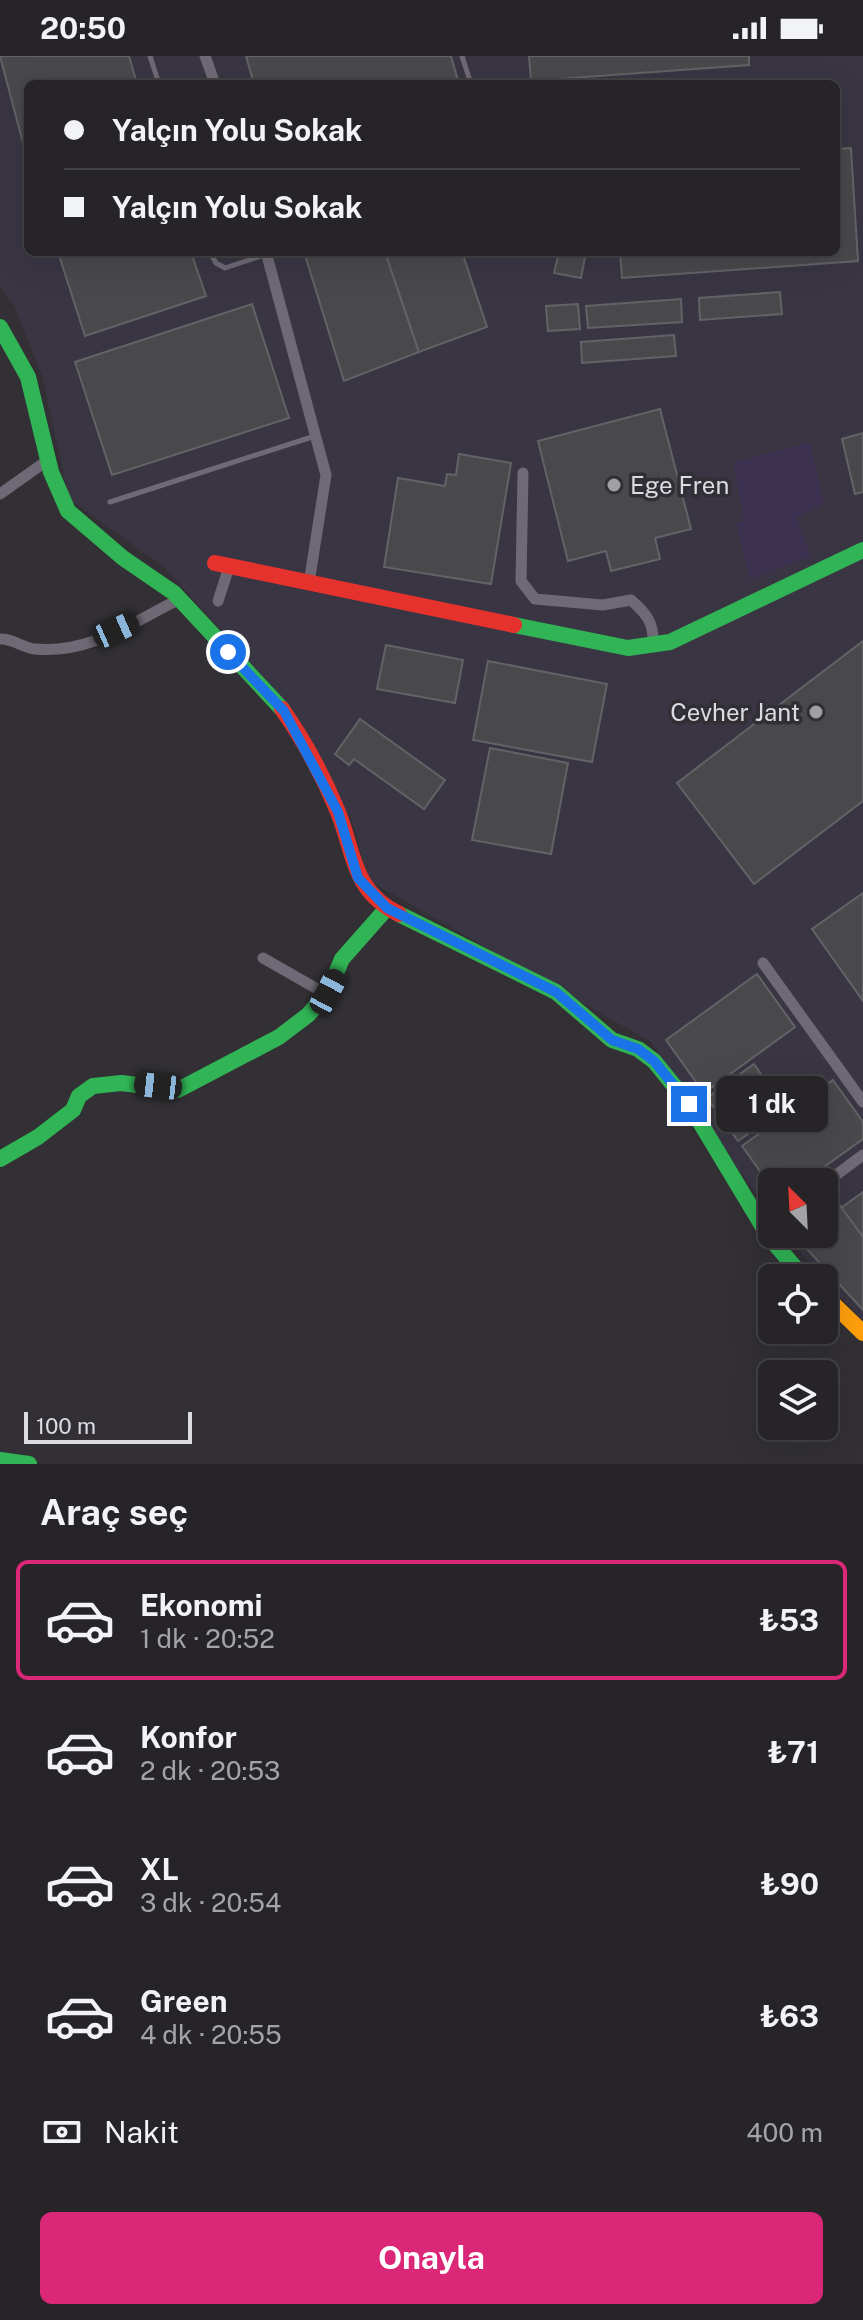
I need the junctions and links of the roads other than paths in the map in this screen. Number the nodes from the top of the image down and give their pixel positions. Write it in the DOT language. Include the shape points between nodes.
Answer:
graph roads {
  1 [pos="150,56"];
  2 [pos="205,56"];
  3 [pos="462,56"];
  4 [pos="158,80"];
  5 [pos="214,80"];
  6 [pos="470,80"];
  7 [pos="212,256"];
  8 [pos="258,256"];
  9 [pos="267,256"];
  10 [pos="0,327"];
  11 [pos="316,436"];
  12 [pos="48,460"];
  13 [pos="523,473"];
  14 [pos="0,494"];
  15 [pos="110,502"];
  16 [pos="863,550"];
  17 [pos="222,565"];
  18 [pos="309,583"];
  19 [pos="180,599"];
  20 [pos="218,601"];
  21 [pos="0,639"];
  22 [pos="653,644"];
  23 [pos="387,908"];
  24 [pos="263,958"];
  25 [pos="763,963"];
  26 [pos="326,994"];
  27 [pos="863,1102"];
  28 [pos="863,1155"];
  29 [pos="0,1159"];
  30 [pos="838,1174"];
  31 [pos="758,1211"];
  32 [pos="838,1309"];
  33 [pos="863,1333"];
  1 -- 4 [label="lane"];
  2 -- 5 [label="street"];
  3 -- 6 [label="lane"];
  7 -- 8 [label="lane" via="225,268"];
  9 -- 11 [label="street"];
  10 -- 12 [label="street" via="28,377"];
  11 -- 15 [label="lane"];
  11 -- 18 [label="street" via="326,475"];
  12 -- 14 [label="street"];
  12 -- 19 [label="street" via="68,511"];
  13 -- 22 [label="street" via="521,581 535,599 603,605 631,600 649,618"];
  16 -- 22 [label="street" via="670,642"];
  17 -- 18 [label="street"];
  17 -- 20 [label="street"];
  18 -- 22 [label="street" via="628,648"];
  19 -- 21 [label="street" via="85,646 34,649"];
  19 -- 23 [label="street" via="284,711 338,812 358,878"];
  23 -- 26 [label="street" via="342,959"];
  23 -- 31 [label="street" via="556,992 612,1040 654,1061 689,1104"];
  24 -- 26 [label="street"];
  25 -- 27 [label="street"];
  26 -- 29 [label="street" via="279,1037 188,1087 93,1086 79,1096 73,1110"];
  28 -- 30 [label="street"];
  32 -- 33 [label="street"];
}
